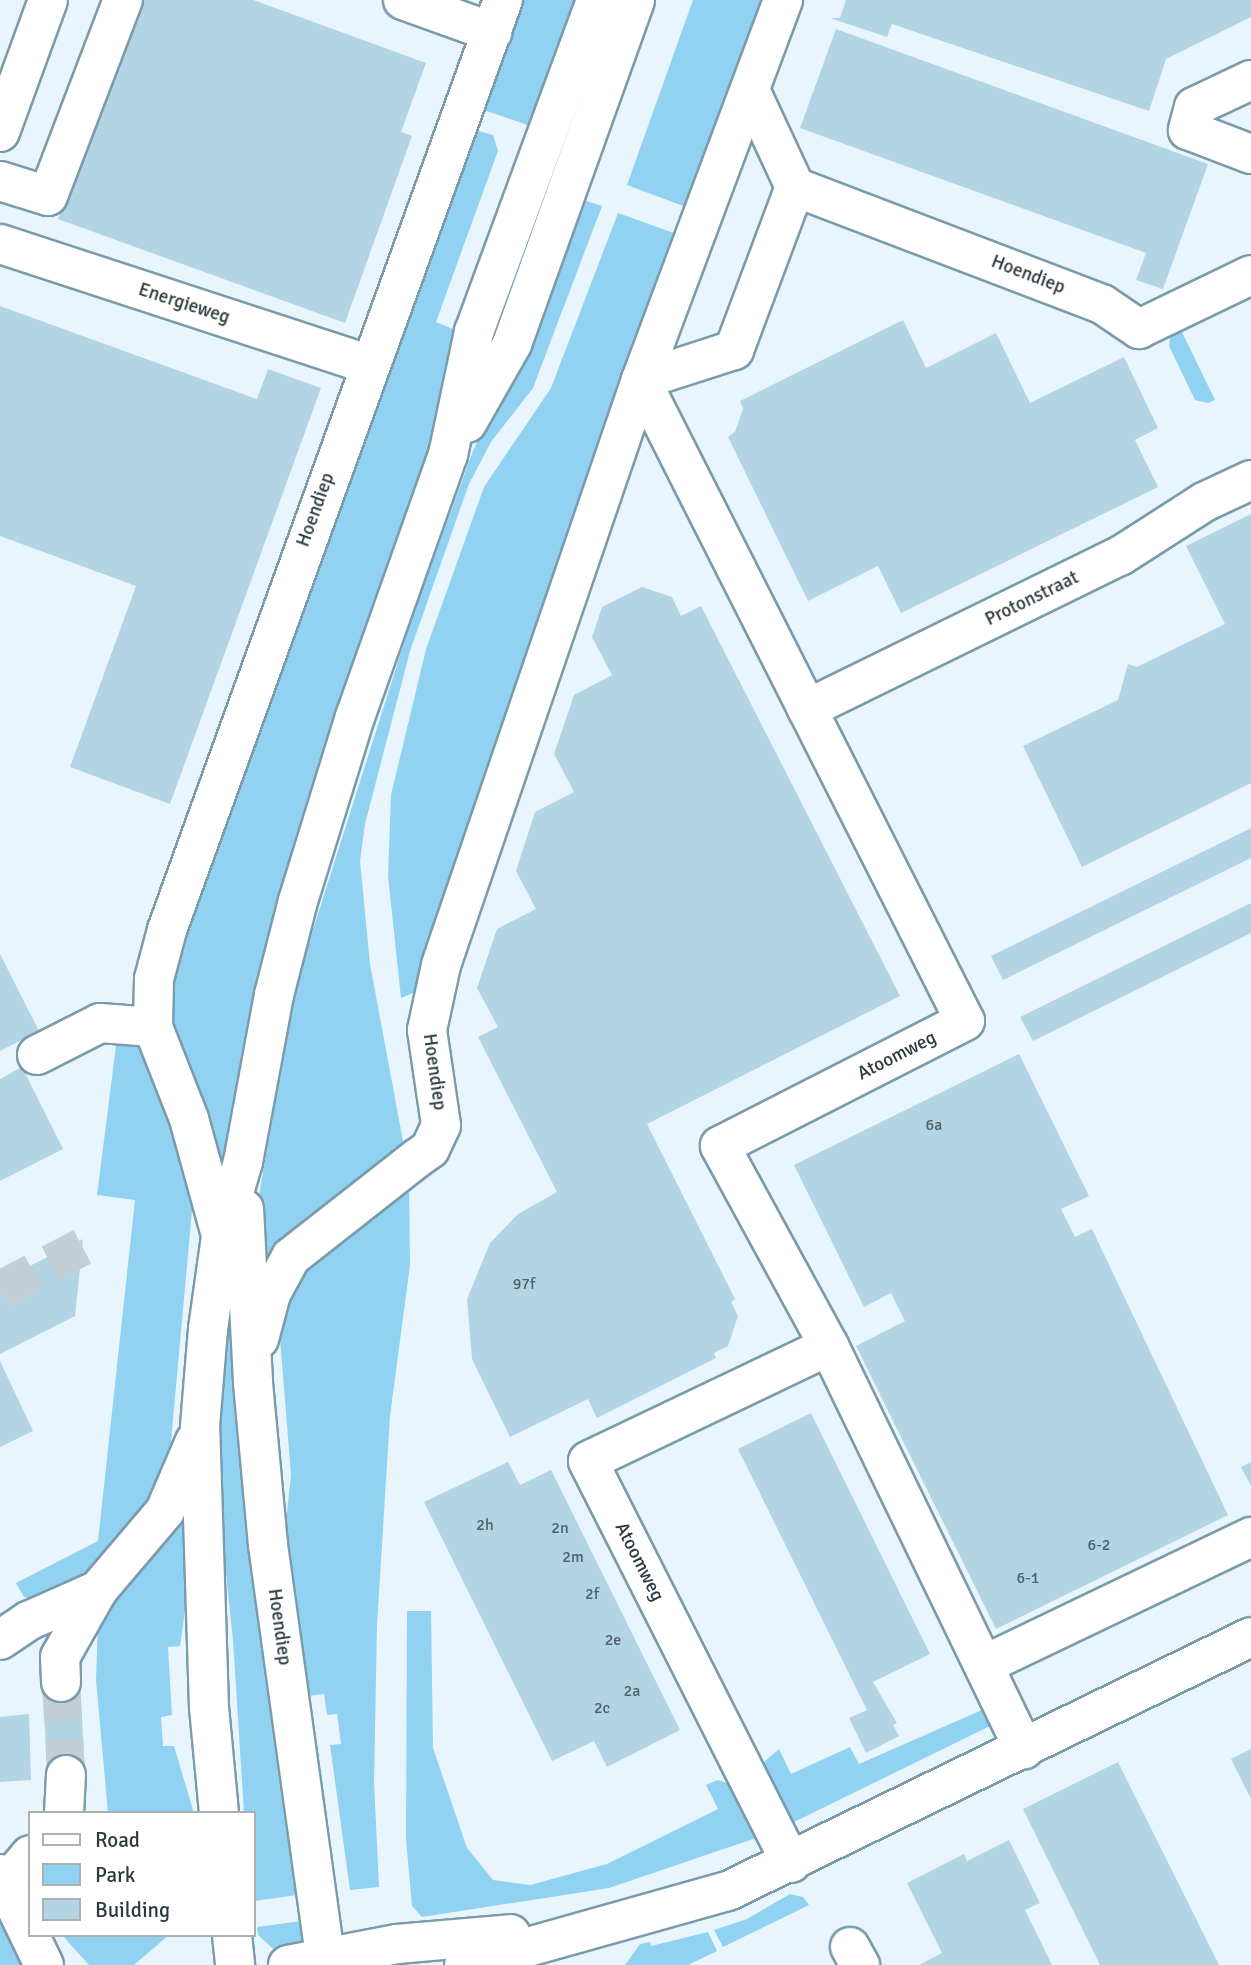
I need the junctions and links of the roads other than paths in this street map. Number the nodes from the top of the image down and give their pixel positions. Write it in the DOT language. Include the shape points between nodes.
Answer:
graph roads {
  1 [pos="48,0"];
  2 [pos="123,0"];
  3 [pos="403,0"];
  4 [pos="596,0"];
  5 [pos="635,0"];
  6 [pos="783,0"];
  7 [pos="498,16"];
  8 [pos="1251,80"];
  9 [pos="750,90"];
  10 [pos="0,132"];
  11 [pos="1251,154"];
  12 [pos="0,181"];
  13 [pos="796,187"];
  14 [pos="0,244"];
  15 [pos="1251,275"];
  16 [pos="368,364"];
  17 [pos="641,380"];
  18 [pos="449,455"];
  19 [pos="1251,480"];
  20 [pos="807,709"];
  21 [pos="153,1027"];
  22 [pos="37,1055"];
  23 [pos="243,1161"];
  24 [pos="221,1237"];
  25 [pos="829,1346"];
  26 [pos="253,1383"];
  27 [pos="200,1426"];
  28 [pos="1251,1537"];
  29 [pos="98,1590"];
  30 [pos="1251,1637"];
  31 [pos="0,1640"];
  32 [pos="986,1664"];
  33 [pos="61,1682"];
  34 [pos="1024,1749"];
  35 [pos="66,1775"];
  36 [pos="64,1811"];
  37 [pos="219,1811"];
  38 [pos="28,1857"];
  39 [pos="791,1863"];
  40 [pos="3,1880"];
  41 [pos="590,1928"];
  42 [pos="28,1932"];
  43 [pos="30,1937"];
  44 [pos="232,1937"];
  45 [pos="313,1963"];
  46 [pos="44,1965"];
  47 [pos="235,1965"];
  48 [pos="464,1965"];
  1 -- 10 [label="main road"];
  2 -- 12 [label="main road" via="48,196"];
  3 -- 7 [label="main road"];
  4 -- 18 [label="main road, Hoendiep" via="474,331"];
  5 -- 18 [label="main road, Hoendiep" via="512,344"];
  6 -- 9 [label="main road, Hoendiep"];
  7 -- 16 [label="main road, Hoendiep"];
  8 -- 11 [label="main road" via="1194,107 1188,130"];
  9 -- 13 [label="main road"];
  9 -- 17 [label="main road, Hoendiep"];
  13 -- 15 [label="main road, Hoendiep" via="1102,304 1139,329"];
  13 -- 17 [label="main road" via="734,349"];
  14 -- 16 [label="main road, Energieweg"];
  16 -- 21 [label="main road, Hoendiep" via="167,930 154,979"];
  17 -- 20 [label="main road"];
  17 -- 26 [label="main road, Hoendiep" via="440,965 427,1030 441,1125 430,1149 291,1257 264,1312"];
  18 -- 23 [label="main road, Hoendiep" via="355,718 298,901 268,1021"];
  19 -- 20 [label="main road, Protonstraat" via="1204,502 1120,556"];
  20 -- 25 [label="main road, Atoomweg" via="965,1021 720,1146"];
  21 -- 22 [label="main road" via="100,1023"];
  21 -- 24 [label="main road" via="189,1119"];
  23 -- 24 [label="main road, Hoendiep"];
  23 -- 26 [label="main road, Hoendiep"];
  24 -- 27 [label="main road, Hoendiep"];
  25 -- 32 [label="main road, Atoomweg"];
  25 -- 39 [label="main road, Atoomweg" via="588,1461"];
  26 -- 45 [label="main road, Hoendiep"];
  27 -- 29 [label="main road" via="165,1511"];
  27 -- 37 [label="main road, Hoendiep" via="209,1708"];
  28 -- 32 [label="main road"];
  29 -- 31 [label="main road" via="28,1620"];
  29 -- 33 [label="main road" via="60,1657"];
  30 -- 34 [label="main road"];
  32 -- 34 [label="main road, Atoomweg"];
  34 -- 39 [label="main road"];
  35 -- 36 [label="main road"];
  38 -- 40 [label="main road"];
  39 -- 41 [label="main road" via="665,1912"];
  40 -- 42 [label="main road"];
  41 -- 45 [label="main road" via="397,1944"];
  41 -- 48 [label="main road"];
  43 -- 46 [label="main road"];
  44 -- 47 [label="main road"];
}
